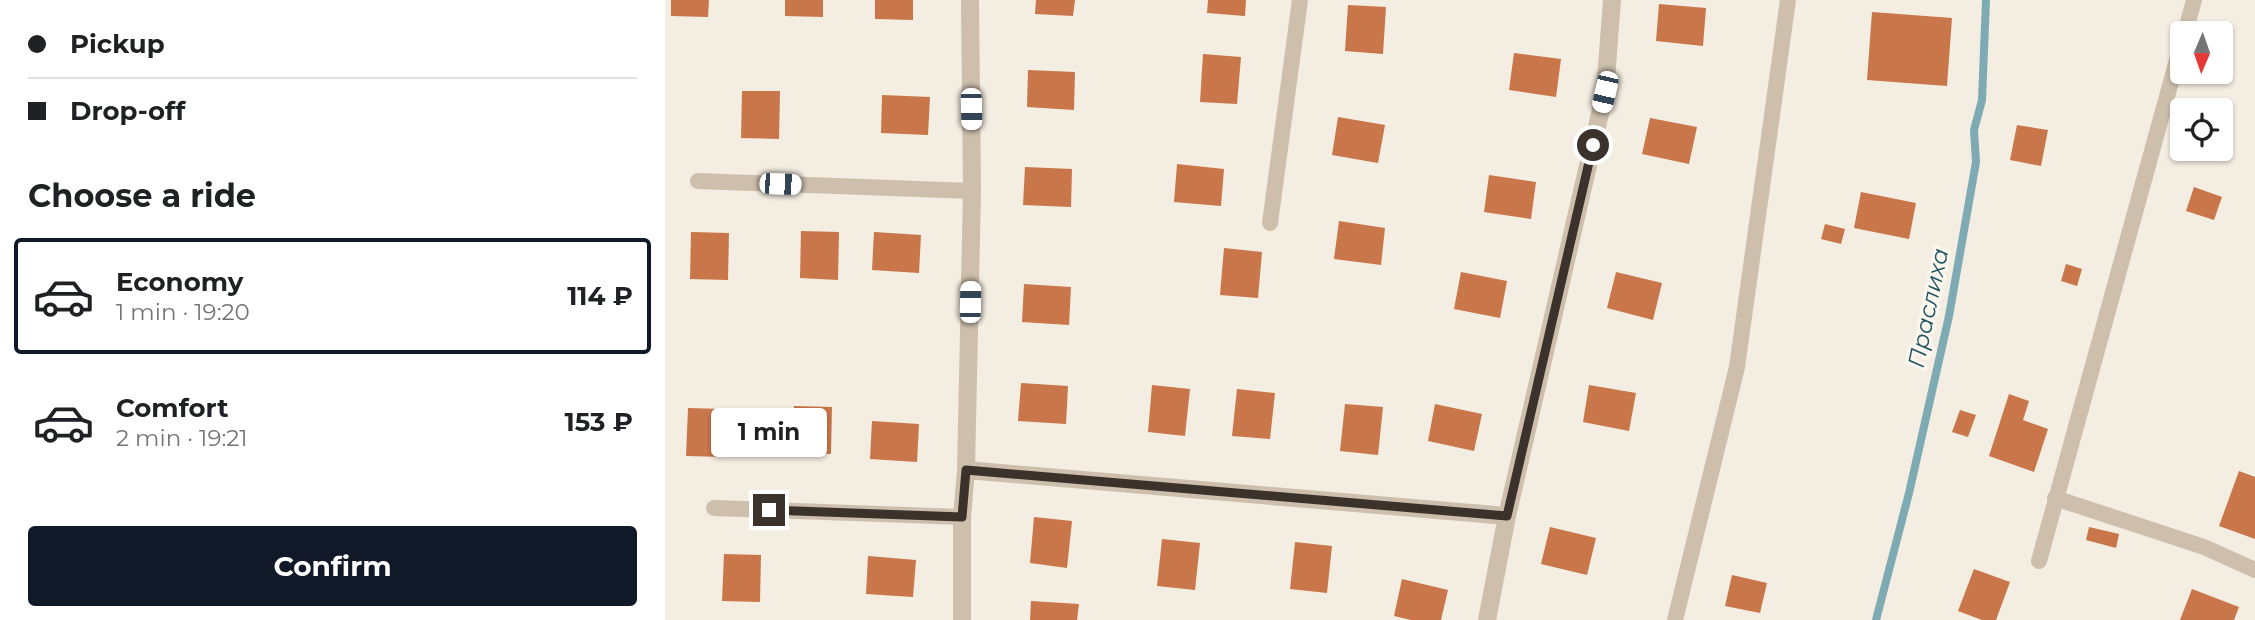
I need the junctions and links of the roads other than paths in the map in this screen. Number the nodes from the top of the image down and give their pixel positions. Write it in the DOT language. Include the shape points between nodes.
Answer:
graph roads {
  1 [pos="970,0"];
  2 [pos="1300,0"];
  3 [pos="1612,0"];
  4 [pos="1788,0"];
  5 [pos="2194,0"];
  6 [pos="2188,21"];
  7 [pos="2170,84"];
  8 [pos="698,181"];
  9 [pos="972,191"];
  10 [pos="1270,223"];
  11 [pos="966,470"];
  12 [pos="2055,498"];
  13 [pos="714,508"];
  14 [pos="1507,516"];
  15 [pos="962,517"];
  16 [pos="2039,561"];
  17 [pos="2255,570"];
  18 [pos="962,620"];
  19 [pos="1487,620"];
  20 [pos="1675,620"];
  1 -- 9 [label="street"];
  2 -- 10 [label="lane"];
  3 -- 14 [label="street" via="1605,92"];
  4 -- 20 [label="lane" via="1737,367"];
  5 -- 6 [label="lane"];
  7 -- 12 [label="lane"];
  8 -- 9 [label="lane"];
  9 -- 11 [label="street"];
  11 -- 14 [label="street"];
  11 -- 15 [label="street"];
  12 -- 16 [label="lane"];
  12 -- 17 [label="lane" via="2204,547"];
  13 -- 15 [label="lane"];
  14 -- 19 [label="street"];
  15 -- 18 [label="street"];
}
